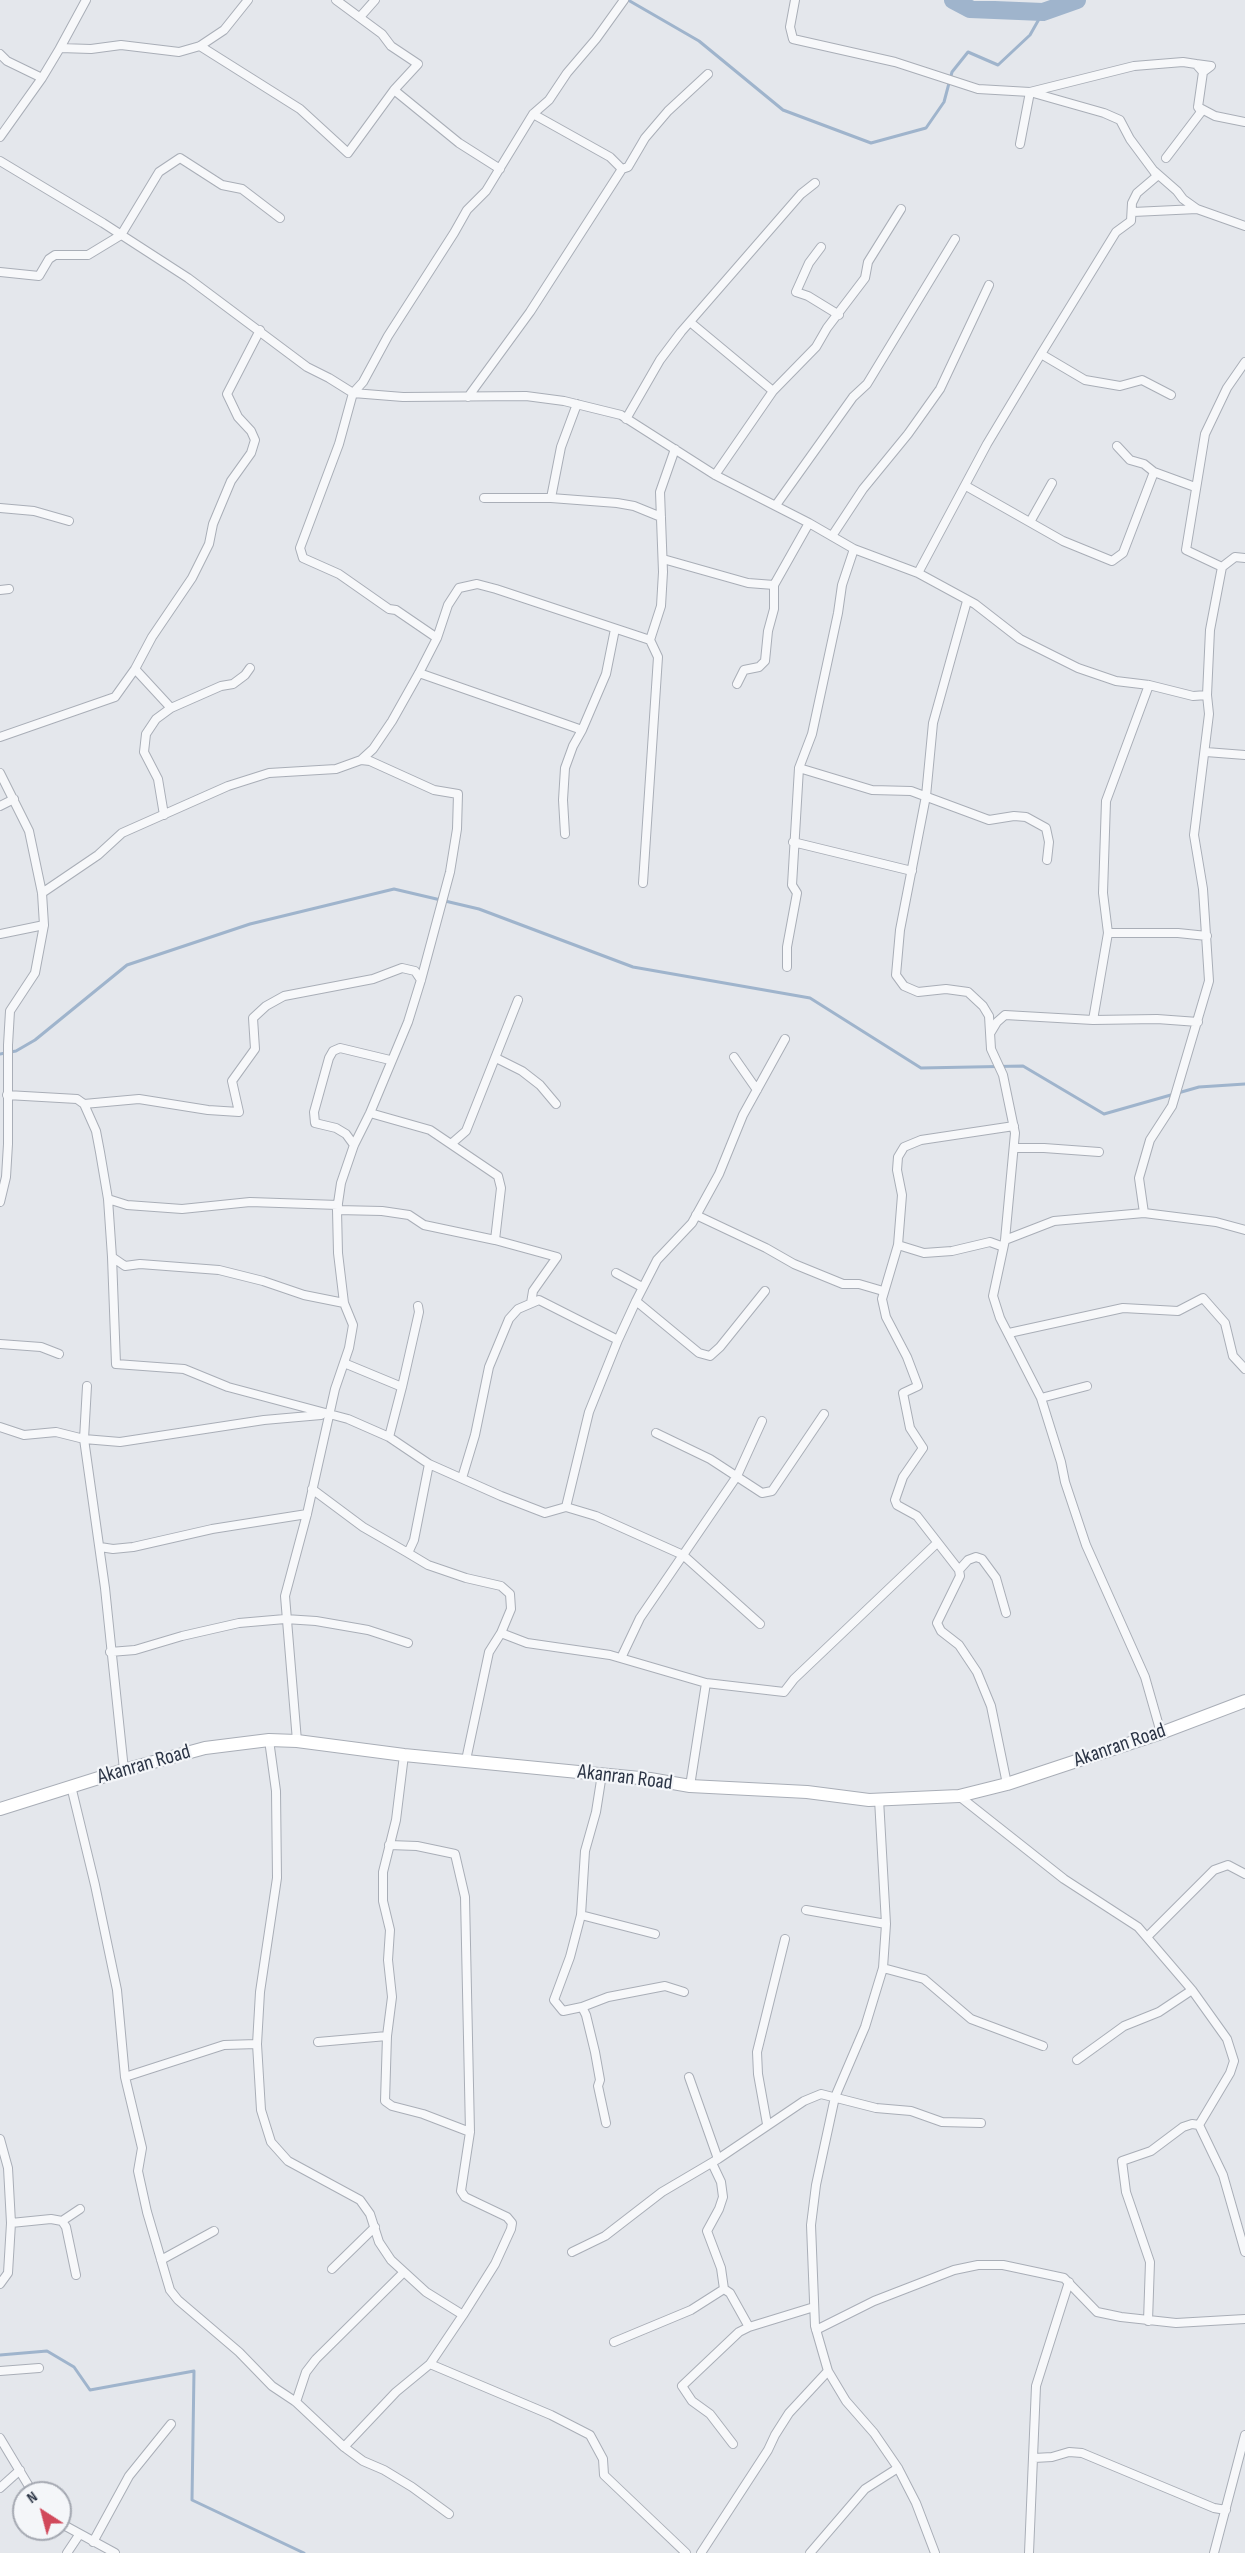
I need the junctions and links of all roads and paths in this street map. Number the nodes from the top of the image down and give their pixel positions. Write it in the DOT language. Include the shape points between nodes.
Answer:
graph roads {
  1 [pos="86,0"];
  2 [pos="248,0"];
  3 [pos="336,0"];
  4 [pos="375,0"];
  5 [pos="624,0"];
  6 [pos="795,0"];
  7 [pos="360,17"];
  8 [pos="200,46"];
  9 [pos="60,48"];
  10 [pos="0,54"];
  11 [pos="708,74"];
  12 [pos="42,78"];
  13 [pos="394,90"];
  14 [pos="1030,92"];
  15 [pos="1198,106"];
  16 [pos="533,114"];
  17 [pos="1245,122"];
  18 [pos="0,137"];
  19 [pos="1020,144"];
  20 [pos="1166,158"];
  21 [pos="0,161"];
  22 [pos="500,169"];
  23 [pos="622,169"];
  24 [pos="1153,170"];
  25 [pos="815,183"];
  26 [pos="901,209"];
  27 [pos="1197,209"];
  28 [pos="1133,213"];
  29 [pos="280,218"];
  30 [pos="1245,226"];
  31 [pos="121,235"];
  32 [pos="955,239"];
  33 [pos="821,248"];
  34 [pos="0,273"];
  35 [pos="989,285"];
  36 [pos="839,315"];
  37 [pos="690,322"];
  38 [pos="260,330"];
  39 [pos="1041,354"];
  40 [pos="1245,362"];
  41 [pos="773,391"];
  42 [pos="353,393"];
  43 [pos="1171,395"];
  44 [pos="468,397"];
  45 [pos="577,404"];
  46 [pos="626,419"];
  47 [pos="1117,446"];
  48 [pos="675,449"];
  49 [pos="1154,472"];
  50 [pos="715,475"];
  51 [pos="1052,483"];
  52 [pos="966,486"];
  53 [pos="1195,487"];
  54 [pos="483,498"];
  55 [pos="551,498"];
  56 [pos="776,505"];
  57 [pos="0,508"];
  58 [pos="661,517"];
  59 [pos="69,521"];
  60 [pos="1030,522"];
  61 [pos="809,523"];
  62 [pos="832,536"];
  63 [pos="854,549"];
  64 [pos="1245,558"];
  65 [pos="663,559"];
  66 [pos="1222,567"];
  67 [pos="918,573"];
  68 [pos="774,585"];
  69 [pos="967,602"];
  70 [pos="615,629"];
  71 [pos="437,638"];
  72 [pos="650,640"];
  73 [pos="250,668"];
  74 [pos="135,669"];
  75 [pos="420,673"];
  76 [pos="737,684"];
  77 [pos="1149,685"];
  78 [pos="1206,695"];
  79 [pos="171,708"];
  80 [pos="582,730"];
  81 [pos="0,737"];
  82 [pos="1206,753"];
  83 [pos="1245,755"];
  84 [pos="366,760"];
  85 [pos="799,768"];
  86 [pos="0,773"];
  87 [pos="926,796"];
  88 [pos="14,799"];
  89 [pos="0,806"];
  90 [pos="164,815"];
  91 [pos="565,834"];
  92 [pos="793,842"];
  93 [pos="1047,860"];
  94 [pos="912,871"];
  95 [pos="643,883"];
  96 [pos="42,893"];
  97 [pos="44,925"];
  98 [pos="1108,933"];
  99 [pos="0,934"];
  100 [pos="1207,936"];
  101 [pos="787,968"];
  102 [pos="422,980"];
  103 [pos="518,1000"];
  104 [pos="1093,1020"];
  105 [pos="1198,1022"];
  106 [pos="991,1032"];
  107 [pos="785,1039"];
  108 [pos="734,1057"];
  109 [pos="496,1058"];
  110 [pos="390,1060"];
  111 [pos="757,1090"];
  112 [pos="7,1095"];
  113 [pos="84,1104"];
  114 [pos="556,1104"];
  115 [pos="370,1113"];
  116 [pos="1014,1126"];
  117 [pos="451,1144"];
  118 [pos="354,1145"];
  119 [pos="1015,1149"];
  120 [pos="1099,1152"];
  121 [pos="108,1199"];
  122 [pos="0,1202"];
  123 [pos="338,1207"];
  124 [pos="1144,1213"];
  125 [pos="696,1215"];
  126 [pos="1245,1230"];
  127 [pos="495,1240"];
  128 [pos="1003,1243"];
  129 [pos="898,1245"];
  130 [pos="112,1257"];
  131 [pos="616,1273"];
  132 [pos="642,1287"];
  133 [pos="765,1291"];
  134 [pos="883,1291"];
  135 [pos="636,1301"];
  136 [pos="531,1303"];
  137 [pos="344,1304"];
  138 [pos="418,1306"];
  139 [pos="1009,1333"];
  140 [pos="618,1340"];
  141 [pos="0,1344"];
  142 [pos="58,1354"];
  143 [pos="344,1363"];
  144 [pos="1245,1369"];
  145 [pos="87,1386"];
  146 [pos="1087,1386"];
  147 [pos="402,1387"];
  148 [pos="1041,1398"];
  149 [pos="329,1414"];
  150 [pos="824,1414"];
  151 [pos="762,1422"];
  152 [pos="0,1427"];
  153 [pos="656,1433"];
  154 [pos="389,1437"];
  155 [pos="84,1439"];
  156 [pos="429,1464"];
  157 [pos="737,1476"];
  158 [pos="462,1478"];
  159 [pos="312,1488"];
  160 [pos="566,1507"];
  161 [pos="307,1514"];
  162 [pos="937,1543"];
  163 [pos="100,1547"];
  164 [pos="408,1553"];
  165 [pos="683,1555"];
  166 [pos="959,1570"];
  167 [pos="1006,1613"];
  168 [pos="285,1619"];
  169 [pos="760,1624"];
  170 [pos="501,1633"];
  171 [pos="408,1643"];
  172 [pos="110,1652"];
  173 [pos="621,1658"];
  174 [pos="706,1683"];
  175 [pos="1245,1701"];
  176 [pos="1161,1733"];
  177 [pos="269,1740"];
  178 [pos="297,1741"];
  179 [pos="404,1755"];
  180 [pos="466,1760"];
  181 [pos="124,1770"];
  182 [pos="602,1774"];
  183 [pos="1007,1784"];
  184 [pos="71,1786"];
  185 [pos="690,1786"];
  186 [pos="959,1796"];
  187 [pos="879,1799"];
  188 [pos="0,1809"];
  189 [pos="389,1845"];
  190 [pos="1245,1874"];
  191 [pos="806,1910"];
  192 [pos="581,1915"];
  193 [pos="886,1924"];
  194 [pos="655,1934"];
  195 [pos="1148,1936"];
  196 [pos="785,1939"];
  197 [pos="883,1968"];
  198 [pos="1192,1990"];
  199 [pos="684,1992"];
  200 [pos="582,2007"];
  201 [pos="387,2036"];
  202 [pos="318,2042"];
  203 [pos="257,2044"];
  204 [pos="1043,2046"];
  205 [pos="1077,2060"];
  206 [pos="689,2077"];
  207 [pos="125,2078"];
  208 [pos="834,2097"];
  209 [pos="606,2123"];
  210 [pos="981,2123"];
  211 [pos="767,2124"];
  212 [pos="1199,2125"];
  213 [pos="470,2132"];
  214 [pos="0,2139"];
  215 [pos="715,2161"];
  216 [pos="4,2168"];
  217 [pos="80,2209"];
  218 [pos="62,2221"];
  219 [pos="11,2223"];
  220 [pos="375,2227"];
  221 [pos="214,2231"];
  222 [pos="572,2252"];
  223 [pos="1245,2252"];
  224 [pos="161,2260"];
  225 [pos="332,2269"];
  226 [pos="403,2273"];
  227 [pos="76,2275"];
  228 [pos="1069,2282"];
  229 [pos="0,2284"];
  230 [pos="724,2289"];
  231 [pos="814,2307"];
  232 [pos="464,2315"];
  233 [pos="1245,2319"];
  234 [pos="1148,2321"];
  235 [pos="749,2327"];
  236 [pos="816,2330"];
  237 [pos="614,2342"];
  238 [pos="430,2364"];
  239 [pos="39,2368"];
  240 [pos="828,2370"];
  241 [pos="0,2371"];
  242 [pos="296,2402"];
  243 [pos="171,2424"];
  244 [pos="1245,2435"];
  245 [pos="0,2438"];
  246 [pos="734,2444"];
  247 [pos="344,2447"];
  248 [pos="1035,2458"];
  249 [pos="898,2468"];
  250 [pos="20,2470"];
  251 [pos="26,2481"];
  252 [pos="0,2488"];
  253 [pos="1226,2510"];
  254 [pos="449,2514"];
  255 [pos="72,2531"];
  256 [pos="79,2535"];
  257 [pos="93,2542"];
  258 [pos="704,2551"];
  259 [pos="67,2553"];
  260 [pos="115,2553"];
  261 [pos="686,2553"];
  262 [pos="810,2553"];
  263 [pos="935,2553"];
  264 [pos="1029,2553"];
  265 [pos="1214,2553"];
  1 -- 9 [label="street"];
  2 -- 8 [label="street" via="224,30"];
  3 -- 7 [label="street"];
  4 -- 7 [label="street"];
  5 -- 16 [label="street" via="549,100"];
  6 -- 14 [label="street" via="790,27 793,39 895,62 978,89"];
  7 -- 13 [label="street" via="418,63"];
  8 -- 9 [label="street" via="178,52 121,45"];
  8 -- 13 [label="street" via="300,109 348,153"];
  9 -- 12 [label="street"];
  10 -- 12 [label="street"];
  11 -- 23 [label="street" via="668,111 645,138 628,167"];
  12 -- 18 [label="street"];
  13 -- 22 [label="street" via="459,143"];
  14 -- 15 [label="street" via="1134,66 1184,62 1196,64 1203,72"];
  14 -- 19 [label="street"];
  14 -- 24 [label="street" via="1120,120"];
  15 -- 17 [label="street" via="1215,116"];
  15 -- 20 [label="street" via="1201,112"];
  16 -- 22 [label="street"];
  16 -- 23 [label="street" via="610,157"];
  21 -- 31 [label="street"];
  22 -- 42 [label="street" via="467,210"];
  23 -- 44 [label="street" via="530,312"];
  24 -- 27 [label="street"];
  24 -- 28 [label="street" via="1157,176 1137,193"];
  25 -- 37 [label="street" via="801,194"];
  26 -- 36 [label="street" via="868,262 865,278"];
  27 -- 28 [label="street"];
  27 -- 30 [label="street"];
  28 -- 39 [label="street" via="1131,221 1116,232"];
  29 -- 31 [label="street" via="242,189 222,185 180,158 159,172"];
  31 -- 34 [label="street" via="88,255 55,255 39,276"];
  31 -- 38 [label="street"];
  32 -- 56 [label="street" via="867,384 853,397"];
  33 -- 36 [label="street" via="809,263 796,292"];
  35 -- 62 [label="street" via="940,389"];
  36 -- 41 [label="street" via="816,347"];
  37 -- 41 [label="street"];
  37 -- 46 [label="street" via="660,360"];
  38 -- 42 [label="street" via="307,368"];
  38 -- 74 [label="street" via="227,394 238,417 251,431 253,447 231,481 209,544 192,578"];
  39 -- 43 [label="street" via="1085,380 1120,386 1142,380"];
  39 -- 52 [label="street"];
  40 -- 53 [label="street" via="1227,388 1205,434"];
  41 -- 50 [label="street"];
  42 -- 44 [label="street"];
  42 -- 71 [label="street" via="300,554 339,574"];
  44 -- 45 [label="street" via="526,396"];
  45 -- 46 [label="street"];
  45 -- 55 [label="street" via="561,447"];
  46 -- 48 [label="street"];
  47 -- 49 [label="street" via="1130,460"];
  48 -- 50 [label="street"];
  48 -- 58 [label="street" via="660,492"];
  49 -- 53 [label="street"];
  49 -- 60 [label="street" via="1123,553 1112,561"];
  50 -- 56 [label="street"];
  51 -- 60 [label="street"];
  52 -- 60 [label="street"];
  52 -- 67 [label="street"];
  53 -- 66 [label="street" via="1186,550"];
  54 -- 55 [label="street"];
  55 -- 58 [label="street" via="617,503"];
  56 -- 61 [label="street"];
  57 -- 59 [label="street" via="34,511"];
  58 -- 65 [label="street"];
  61 -- 62 [label="street"];
  61 -- 68 [label="street"];
  62 -- 63 [label="street"];
  63 -- 67 [label="street"];
  63 -- 85 [label="street" via="842,585 813,734"];
  64 -- 66 [label="street" via="1235,557"];
  65 -- 68 [label="street" via="748,583"];
  65 -- 72 [label="street" via="661,606"];
  66 -- 78 [label="street" via="1210,630"];
  67 -- 69 [label="street"];
  68 -- 76 [label="street" via="765,661 759,667 744,670"];
  69 -- 77 [label="street" via="1020,639 1078,668 1116,681"];
  69 -- 87 [label="street" via="933,723"];
  70 -- 71 [label="street" via="477,584 459,588 448,605"];
  70 -- 72 [label="street"];
  70 -- 80 [label="street" via="606,674"];
  71 -- 75 [label="street"];
  72 -- 95 [label="street" via="658,657"];
  73 -- 79 [label="street" via="233,684"];
  74 -- 79 [label="street"];
  74 -- 81 [label="street" via="115,697"];
  75 -- 80 [label="street"];
  75 -- 84 [label="street"];
  77 -- 78 [label="street" via="1192,696"];
  77 -- 98 [label="street" via="1106,801 1103,893"];
  78 -- 82 [label="street"];
  79 -- 90 [label="street" via="156,719 146,734 144,752 158,779"];
  80 -- 91 [label="street" via="565,768"];
  82 -- 83 [label="street"];
  82 -- 100 [label="street" via="1194,835"];
  84 -- 90 [label="street" via="336,769 269,773 228,786"];
  84 -- 102 [label="street" via="434,790 458,795 450,872"];
  85 -- 87 [label="street" via="872,790 911,791"];
  85 -- 92 [label="street"];
  86 -- 88 [label="street"];
  87 -- 93 [label="street" via="989,820 1026,817 1046,828"];
  87 -- 94 [label="street"];
  88 -- 89 [label="street"];
  88 -- 96 [label="street" via="29,831"];
  90 -- 96 [label="street" via="122,833 98,855"];
  92 -- 94 [label="street"];
  92 -- 101 [label="street" via="792,885 797,893"];
  94 -- 106 [label="street" via="896,975 904,986 918,992 968,992 989,1016"];
  96 -- 97 [label="street"];
  97 -- 99 [label="street"];
  97 -- 112 [label="street" via="35,973 10,1011"];
  98 -- 100 [label="street"];
  98 -- 104 [label="street"];
  100 -- 105 [label="street" via="1209,981"];
  102 -- 110 [label="street"];
  102 -- 113 [label="street" via="415,971 402,968 373,979 284,996 266,1006 253,1018 255,1048 232,1081 239,1112 139,1099"];
  103 -- 109 [label="street"];
  104 -- 105 [label="street"];
  104 -- 106 [label="street" via="1005,1015"];
  105 -- 124 [label="street" via="1172,1107 1150,1140 1139,1178"];
  106 -- 116 [label="street" via="992,1049 1003,1075"];
  107 -- 111 [label="street"];
  108 -- 111 [label="street"];
  109 -- 114 [label="street" via="522,1071"];
  109 -- 117 [label="street" via="465,1131"];
  110 -- 115 [label="street"];
  110 -- 118 [label="street" via="340,1048 329,1058 314,1112 315,1123 336,1128"];
  111 -- 125 [label="street"];
  112 -- 113 [label="street" via="77,1099"];
  112 -- 122 [label="street" via="6,1177"];
  113 -- 121 [label="street" via="96,1131"];
  115 -- 117 [label="street" via="430,1130"];
  115 -- 118 [label="street"];
  116 -- 119 [label="street"];
  116 -- 129 [label="street" via="921,1140 904,1147 897,1170 902,1195"];
  117 -- 127 [label="street" via="498,1176 501,1188"];
  118 -- 123 [label="street" via="341,1183"];
  119 -- 120 [label="street"];
  119 -- 128 [label="street"];
  121 -- 123 [label="street" via="127,1205 182,1209 250,1202"];
  121 -- 130 [label="street"];
  123 -- 127 [label="street" via="410,1215 424,1225"];
  123 -- 137 [label="street"];
  124 -- 126 [label="street" via="1216,1222"];
  124 -- 128 [label="street" via="1054,1221"];
  125 -- 132 [label="street" via="657,1260"];
  125 -- 134 [label="street" via="843,1284"];
  127 -- 136 [label="street" via="557,1257 533,1291"];
  128 -- 129 [label="street" via="924,1253"];
  128 -- 139 [label="street" via="993,1296"];
  129 -- 134 [label="street"];
  130 -- 137 [label="street" via="125,1266 219,1270 303,1296"];
  130 -- 149 [label="street" via="116,1364 184,1369 228,1387"];
  131 -- 132 [label="street"];
  132 -- 135 [label="street"];
  133 -- 135 [label="street" via="710,1356 699,1353"];
  134 -- 162 [label="street" via="886,1317 918,1386 903,1393 910,1428 923,1448 903,1478 895,1500 917,1516"];
  135 -- 140 [label="street"];
  136 -- 140 [label="street" via="539,1300"];
  136 -- 158 [label="street" via="509,1318 500,1339 489,1367 476,1435"];
  137 -- 143 [label="street" via="353,1325"];
  138 -- 147 [label="street"];
  139 -- 144 [label="street" via="1123,1308 1178,1311 1203,1298 1225,1323 1233,1356"];
  139 -- 148 [label="street"];
  140 -- 160 [label="street" via="589,1412"];
  141 -- 142 [label="street" via="41,1347"];
  143 -- 147 [label="street"];
  143 -- 149 [label="street"];
  145 -- 155 [label="street"];
  146 -- 148 [label="street"];
  147 -- 154 [label="street"];
  148 -- 176 [label="street" via="1086,1545 1145,1677"];
  149 -- 154 [label="street"];
  149 -- 155 [label="street" via="129,1441"];
  149 -- 159 [label="street"];
  150 -- 157 [label="street" via="772,1491 762,1493"];
  151 -- 157 [label="street"];
  152 -- 155 [label="street" via="24,1435 56,1432"];
  153 -- 157 [label="street"];
  154 -- 156 [label="street"];
  155 -- 163 [label="street"];
  156 -- 158 [label="street"];
  156 -- 164 [label="street"];
  157 -- 165 [label="street"];
  158 -- 160 [label="street" via="545,1512"];
  159 -- 161 [label="street"];
  159 -- 164 [label="street" via="363,1527"];
  160 -- 165 [label="street" via="596,1516"];
  161 -- 163 [label="street" via="222,1527 133,1547"];
  161 -- 168 [label="street" via="285,1596"];
  162 -- 166 [label="street"];
  162 -- 174 [label="street" via="784,1692"];
  163 -- 172 [label="street"];
  164 -- 170 [label="street" via="428,1565 501,1586 510,1594 511,1609"];
  165 -- 169 [label="street"];
  165 -- 173 [label="street" via="631,1632"];
  166 -- 167 [label="street" via="968,1560 982,1559 996,1578"];
  166 -- 183 [label="street" via="960,1576 937,1623 959,1645 977,1672 991,1706"];
  168 -- 171 [label="street" via="375,1632"];
  168 -- 172 [label="street" via="239,1623 135,1650"];
  168 -- 178 [label="street"];
  170 -- 173 [label="street" via="527,1643"];
  170 -- 180 [label="street" via="489,1652"];
  172 -- 181 [label="street"];
  173 -- 174 [label="street"];
  174 -- 185 [label="street"];
  175 -- 176 [label="main road, Akanran Road"];
  176 -- 183 [label="main road, Akanran Road"];
  177 -- 178 [label="main road, Akanran Road"];
  177 -- 181 [label="main road, Akanran Road" via="205,1748"];
  177 -- 203 [label="street" via="276,1791 277,1878 260,1992"];
  178 -- 179 [label="main road, Akanran Road"];
  179 -- 180 [label="main road, Akanran Road"];
  179 -- 189 [label="street"];
  180 -- 182 [label="main road, Akanran Road"];
  181 -- 184 [label="main road, Akanran Road"];
  182 -- 185 [label="main road, Akanran Road"];
  182 -- 192 [label="street" via="585,1851"];
  183 -- 186 [label="main road, Akanran Road"];
  184 -- 188 [label="main road, Akanran Road"];
  184 -- 207 [label="street" via="117,1990"];
  185 -- 187 [label="main road, Akanran Road"];
  186 -- 187 [label="main road, Akanran Road"];
  186 -- 195 [label="street" via="1043,1863"];
  187 -- 193 [label="street"];
  189 -- 201 [label="street" via="383,1872 392,1997"];
  189 -- 213 [label="street" via="455,1854 465,1897"];
  190 -- 195 [label="street" via="1228,1865 1214,1870"];
  191 -- 193 [label="street"];
  192 -- 194 [label="street"];
  192 -- 200 [label="street" via="554,2000 563,2011"];
  193 -- 197 [label="street"];
  195 -- 198 [label="street"];
  196 -- 211 [label="street" via="757,2052"];
  197 -- 204 [label="street" via="924,1979 971,2019"];
  197 -- 208 [label="street" via="865,2028"];
  198 -- 205 [label="street" via="1160,2012 1115,2031"];
  198 -- 212 [label="street" via="1227,2039 1234,2061"];
  199 -- 200 [label="street" via="665,1986 596,2000"];
  200 -- 209 [label="street" via="595,2052"];
  201 -- 202 [label="street"];
  201 -- 213 [label="street" via="386,2101"];
  203 -- 207 [label="street" via="224,2045"];
  203 -- 220 [label="street" via="261,2110 271,2142 288,2160 360,2200"];
  206 -- 215 [label="street"];
  207 -- 224 [label="street" via="142,2148 138,2170"];
  208 -- 210 [label="street" via="876,2108 911,2111 942,2122"];
  208 -- 211 [label="street" via="820,2094"];
  208 -- 231 [label="street" via="811,2224"];
  211 -- 215 [label="street"];
  212 -- 223 [label="street" via="1223,2175"];
  212 -- 234 [label="street" via="1183,2127 1151,2151 1122,2161 1126,2192 1149,2262"];
  213 -- 232 [label="street" via="462,2194 512,2223 495,2264"];
  214 -- 216 [label="street"];
  215 -- 222 [label="street" via="662,2192 605,2236"];
  215 -- 230 [label="street" via="723,2197 707,2231 721,2268"];
  216 -- 219 [label="street"];
  217 -- 218 [label="street"];
  218 -- 219 [label="street"];
  218 -- 227 [label="street"];
  219 -- 229 [label="street" via="8,2273"];
  220 -- 225 [label="street"];
  220 -- 226 [label="street" via="379,2242"];
  221 -- 224 [label="street"];
  224 -- 242 [label="street" via="170,2290 178,2300 272,2386"];
  226 -- 232 [label="street"];
  226 -- 242 [label="street" via="316,2359 306,2372"];
  228 -- 234 [label="street" via="1097,2312"];
  228 -- 236 [label="street" via="1026,2269 978,2265 954,2270 874,2301"];
  228 -- 248 [label="street" via="1036,2386"];
  230 -- 235 [label="street"];
  230 -- 237 [label="street" via="691,2310"];
  231 -- 235 [label="street"];
  231 -- 236 [label="street"];
  232 -- 238 [label="street"];
  233 -- 234 [label="street" via="1203,2323"];
  235 -- 246 [label="street" via="682,2386"];
  236 -- 240 [label="street"];
  238 -- 247 [label="street" via="396,2392"];
  238 -- 261 [label="street" via="551,2415 590,2436 603,2459 604,2475"];
  239 -- 241 [label="street"];
  240 -- 249 [label="street" via="846,2401"];
  240 -- 258 [label="street" via="789,2413"];
  242 -- 247 [label="street"];
  243 -- 257 [label="street" via="129,2476"];
  244 -- 253 [label="street"];
  245 -- 250 [label="street"];
  247 -- 254 [label="street"];
  248 -- 253 [label="street" via="1082,2453"];
  248 -- 264 [label="street"];
  249 -- 262 [label="street" via="865,2489"];
  249 -- 263 [label="street"];
  250 -- 251 [label="street"];
  250 -- 252 [label="street"];
  253 -- 265 [label="street"];
  255 -- 256 [label="street"];
  256 -- 257 [label="street"];
  256 -- 259 [label="street"];
  257 -- 260 [label="street"];
}
